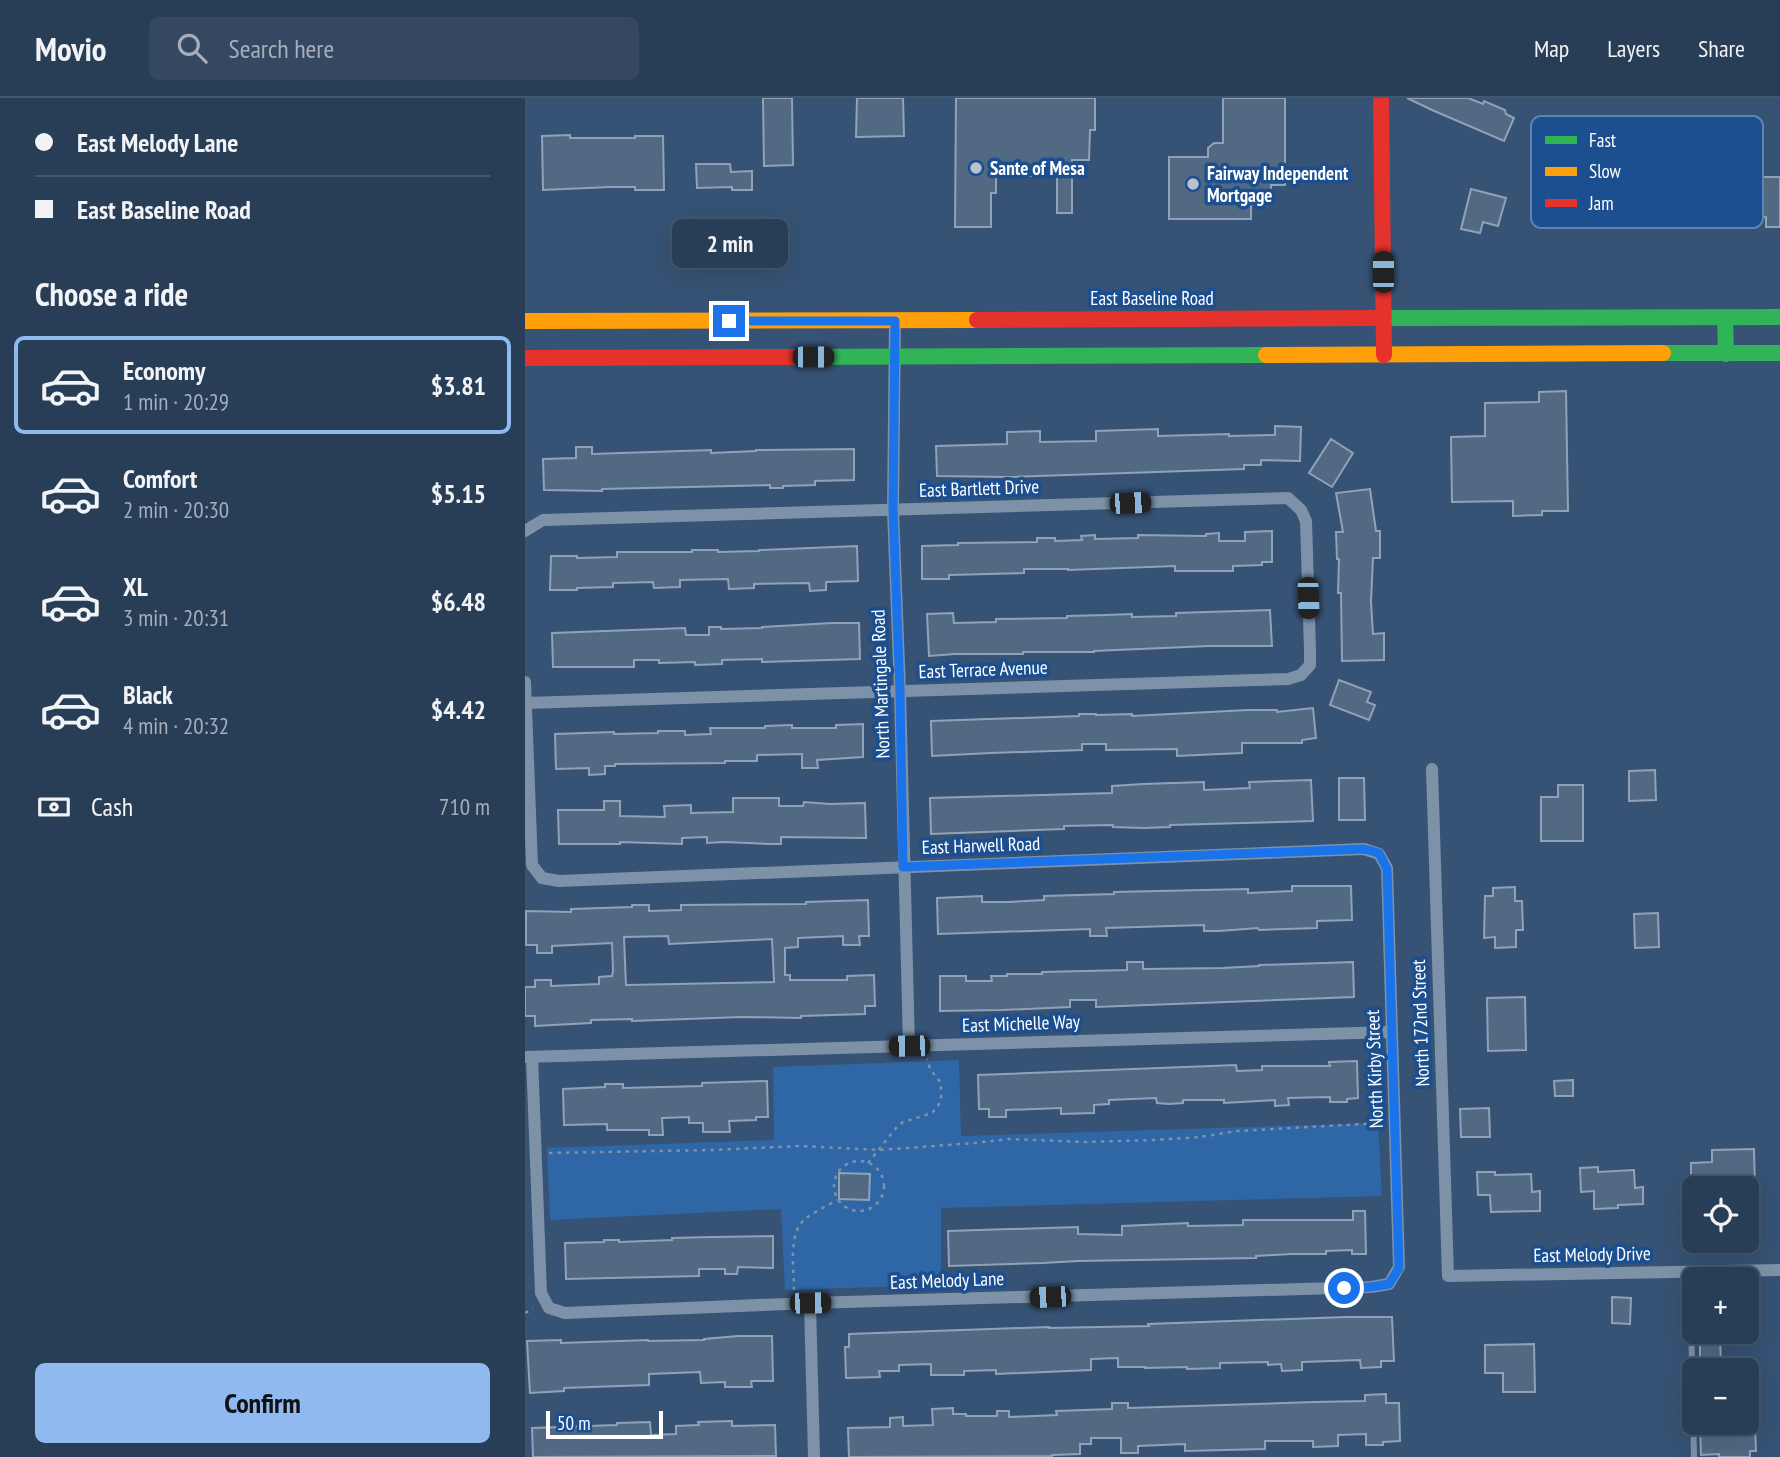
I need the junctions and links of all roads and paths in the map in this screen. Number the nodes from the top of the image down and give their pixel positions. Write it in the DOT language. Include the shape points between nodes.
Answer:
graph roads {
  1 [pos="1381,98"];
  2 [pos="1725,317"];
  3 [pos="1780,317"];
  4 [pos="1383,318"];
  5 [pos="525,321"];
  6 [pos="895,321"];
  7 [pos="1780,353"];
  8 [pos="1726,354"];
  9 [pos="1384,355"];
  10 [pos="895,357"];
  11 [pos="525,358"];
  12 [pos="893,510"];
  13 [pos="527,529"];
  14 [pos="1310,665"];
  15 [pos="525,682"];
  16 [pos="900,691"];
  17 [pos="526,703"];
  18 [pos="1432,769"];
  19 [pos="1379,853"];
  20 [pos="903,867"];
  21 [pos="1392,1032"];
  22 [pos="925,1045"];
  23 [pos="909,1046"];
  24 [pos="528,1057"];
  25 [pos="1394,1122"];
  26 [pos="880,1150"];
  27 [pos="535,1154"];
  28 [pos="868,1163"];
  29 [pos="838,1200"];
  30 [pos="1759,1270"];
  31 [pos="1780,1270"];
  32 [pos="1682,1272"];
  33 [pos="1447,1276"];
  34 [pos="1389,1284"];
  35 [pos="810,1303"];
  36 [pos="794,1304"];
  37 [pos="1692,1344"];
  38 [pos="814,1457"];
  39 [pos="1694,1457"];
  1 -- 4 [label="main road"];
  2 -- 3 [label="main road, East Baseline Road"];
  2 -- 4 [label="main road, East Baseline Road"];
  2 -- 8 [label="main road"];
  4 -- 6 [label="main road, East Baseline Road"];
  4 -- 9 [label="main road"];
  5 -- 6 [label="main road, East Baseline Road"];
  6 -- 10 [label="street, North Martingale Road"];
  7 -- 8 [label="main road"];
  8 -- 9 [label="main road"];
  9 -- 10 [label="main road"];
  10 -- 11 [label="main road"];
  10 -- 12 [label="street, North Martingale Road"];
  12 -- 13 [label="street, East Bartlett Drive" via="543,520"];
  12 -- 14 [label="street, East Bartlett Drive" via="1288,498 1305,521"];
  12 -- 16 [label="street, North Martingale Road"];
  14 -- 16 [label="street, East Terrace Avenue" via="1301,675 1288,679"];
  15 -- 17 [label="street"];
  16 -- 17 [label="street, East Terrace Avenue"];
  16 -- 20 [label="street, North Martingale Road"];
  17 -- 20 [label="street, East Harwell Road" via="532,865 542,878 559,881"];
  18 -- 33 [label="street, North 172nd Street"];
  19 -- 20 [label="street, East Harwell Road" via="1364,849"];
  19 -- 21 [label="street, North Kirby Street" via="1387,869"];
  20 -- 23 [label="street, North Martingale Road"];
  21 -- 22 [label="street, East Michelle Way"];
  21 -- 25 [label="street, North Kirby Street"];
  22 -- 23 [label="street, East Michelle Way"];
  22 -- 26 [label="path" via="930,1069 941,1083 941,1099 932,1112 903,1122"];
  23 -- 24 [label="street, East Michelle Way"];
  24 -- 27 [label="street"];
  25 -- 26 [label="path" via="1153,1140 1010,1139"];
  25 -- 34 [label="street, North Kirby Street" via="1399,1268"];
  26 -- 27 [label="path" via="800,1146"];
  26 -- 28 [label="path"];
  27 -- 36 [label="street, East Melody Lane" via="541,1293 549,1308 565,1313"];
  28 -- 29 [label="path" via="853,1162 840,1171 834,1185"];
  28 -- 29 [label="path" via="883,1180 878,1202 857,1211"];
  29 -- 36 [label="path" via="797,1229"];
  30 -- 31 [label="street, East Melody Drive"];
  32 -- 33 [label="street, East Melody Drive"];
  34 -- 35 [label="street, East Melody Lane"];
  35 -- 36 [label="street, East Melody Lane"];
  35 -- 38 [label="street"];
  37 -- 39 [label="lane"];
}
